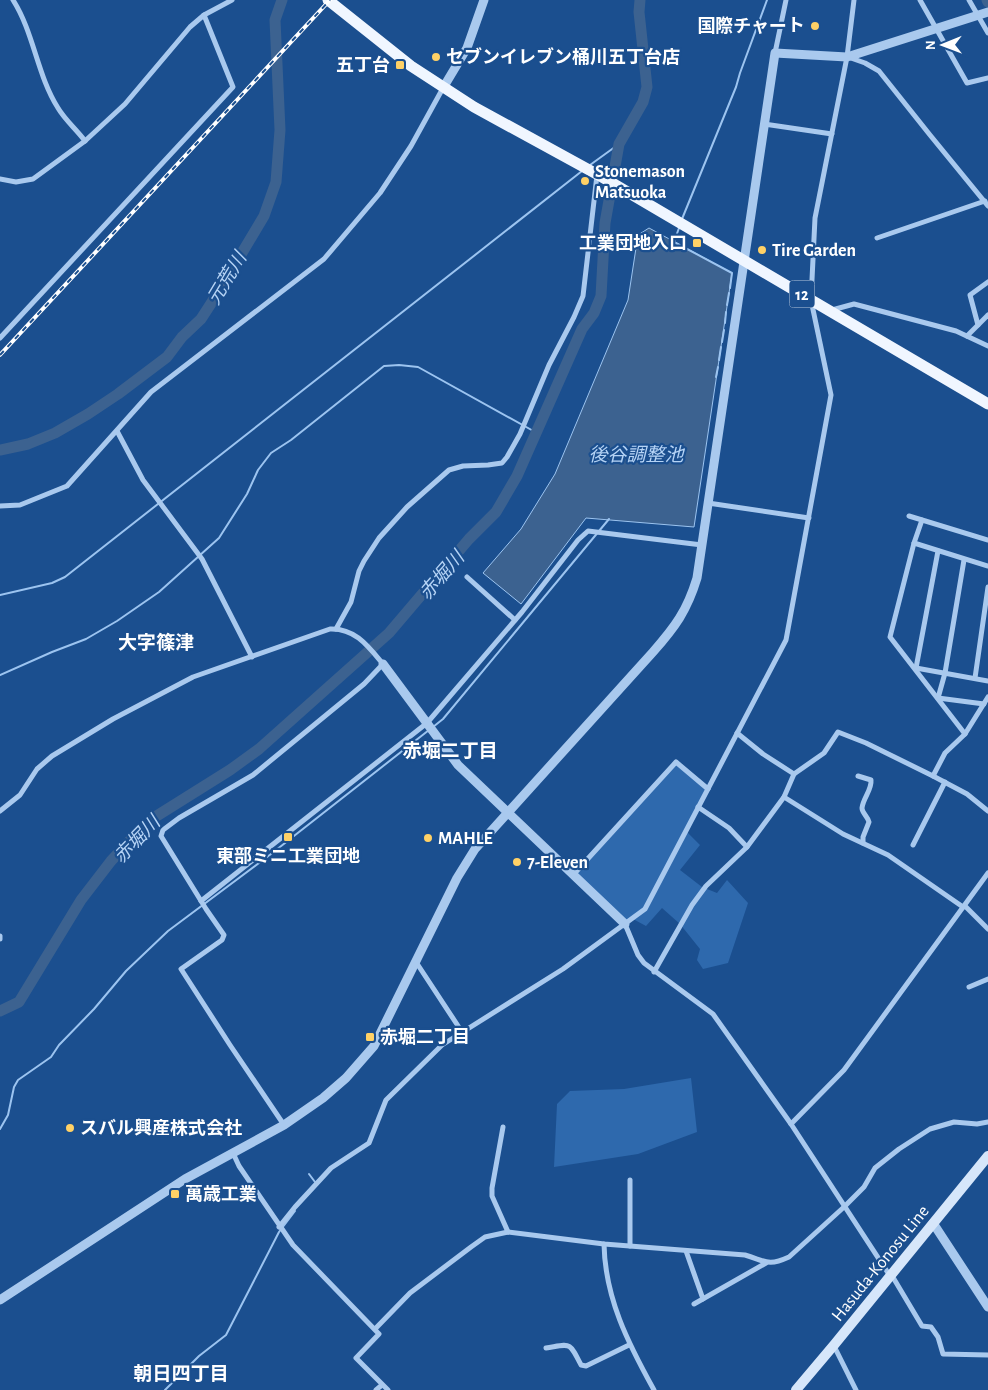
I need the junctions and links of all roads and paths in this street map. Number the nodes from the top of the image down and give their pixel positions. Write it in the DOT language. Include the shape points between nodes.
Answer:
graph roads {
  1 [pos="13,0"];
  2 [pos="232,0"];
  3 [pos="328,0"];
  4 [pos="484,0"];
  5 [pos="786,0"];
  6 [pos="854,0"];
  7 [pos="920,0"];
  8 [pos="969,0"];
  9 [pos="988,12"];
  10 [pos="204,15"];
  11 [pos="978,17"];
  12 [pos="937,29"];
  13 [pos="988,33"];
  14 [pos="775,53"];
  15 [pos="847,57"];
  16 [pos="988,78"];
  17 [pos="443,88"];
  18 [pos="764,124"];
  19 [pos="832,134"];
  20 [pos="86,141"];
  21 [pos="599,176"];
  22 [pos="0,179"];
  23 [pos="986,204"];
  24 [pos="878,238"];
  25 [pos="744,261"];
  26 [pos="988,282"];
  27 [pos="811,300"];
  28 [pos="829,311"];
  29 [pos="988,315"];
  30 [pos="978,325"];
  31 [pos="967,336"];
  32 [pos="0,338"];
  33 [pos="988,346"];
  34 [pos="988,404"];
  35 [pos="117,431"];
  36 [pos="708,503"];
  37 [pos="0,506"];
  38 [pos="909,516"];
  39 [pos="809,518"];
  40 [pos="922,520"];
  41 [pos="988,540"];
  42 [pos="914,543"];
  43 [pos="702,545"];
  44 [pos="938,551"];
  45 [pos="964,560"];
  46 [pos="988,566"];
  47 [pos="467,577"];
  48 [pos="988,587"];
  49 [pos="514,620"];
  50 [pos="336,629"];
  51 [pos="252,657"];
  52 [pos="383,664"];
  53 [pos="916,668"];
  54 [pos="944,672"];
  55 [pos="975,678"];
  56 [pos="988,681"];
  57 [pos="988,697"];
  58 [pos="938,698"];
  59 [pos="984,704"];
  60 [pos="427,723"];
  61 [pos="737,733"];
  62 [pos="965,734"];
  63 [pos="794,774"];
  64 [pos="858,776"];
  65 [pos="933,776"];
  66 [pos="945,782"];
  67 [pos="708,789"];
  68 [pos="784,797"];
  69 [pos="698,807"];
  70 [pos="0,810"];
  71 [pos="508,811"];
  72 [pos="988,811"];
  73 [pos="863,843"];
  74 [pos="913,845"];
  75 [pos="746,848"];
  76 [pos="988,873"];
  77 [pos="573,874"];
  78 [pos="201,901"];
  79 [pos="964,907"];
  80 [pos="626,924"];
  81 [pos="988,929"];
  82 [pos="416,962"];
  83 [pos="654,972"];
  84 [pos="988,979"];
  85 [pos="969,987"];
  86 [pos="462,1032"];
  87 [pos="988,1122"];
  88 [pos="791,1124"];
  89 [pos="284,1125"];
  90 [pos="502,1127"];
  91 [pos="233,1153"];
  92 [pos="988,1156"];
  93 [pos="630,1180"];
  94 [pos="844,1207"];
  95 [pos="933,1223"];
  96 [pos="279,1227"];
  97 [pos="508,1232"];
  98 [pos="604,1244"];
  99 [pos="630,1246"];
  100 [pos="686,1250"];
  101 [pos="766,1263"];
  102 [pos="890,1276"];
  103 [pos="703,1299"];
  104 [pos="0,1300"];
  105 [pos="694,1304"];
  106 [pos="988,1307"];
  107 [pos="375,1328"];
  108 [pos="629,1345"];
  109 [pos="834,1345"];
  110 [pos="546,1348"];
  111 [pos="988,1355"];
  112 [pos="382,1385"];
  113 [pos="376,1390"];
  114 [pos="388,1390"];
  115 [pos="654,1390"];
  116 [pos="796,1390"];
  117 [pos="856,1390"];
  1 -- 20 [label="street" via="24,19 58,108"];
  2 -- 10 [label="street"];
  3 -- 17 [label="main road, 12"];
  4 -- 17 [label="street" via="467,48"];
  5 -- 14 [label="street"];
  6 -- 15 [label="street"];
  7 -- 12 [label="street"];
  8 -- 11 [label="street"];
  9 -- 11 [label="street"];
  10 -- 20 [label="street" via="190,27 125,104"];
  10 -- 32 [label="street" via="233,87"];
  11 -- 12 [label="street"];
  11 -- 13 [label="street"];
  12 -- 15 [label="street"];
  12 -- 16 [label="street" via="967,83"];
  14 -- 15 [label="street"];
  14 -- 18 [label="street"];
  15 -- 19 [label="street"];
  15 -- 23 [label="street" via="879,70"];
  17 -- 21 [label="main road, 12"];
  17 -- 35 [label="street" via="411,146 380,192 324,259 151,392"];
  18 -- 19 [label="street"];
  18 -- 25 [label="street"];
  19 -- 27 [label="street" via="815,218"];
  20 -- 22 [label="street" via="33,179 16,182"];
  21 -- 25 [label="main road, 12"];
  21 -- 50 [label="street" via="583,296 507,457 488,466 463,466 449,470 407,506 364,561 351,602"];
  23 -- 24 [label="street"];
  25 -- 27 [label="main road, 12"];
  25 -- 36 [label="street"];
  26 -- 30 [label="street" via="970,295"];
  27 -- 28 [label="main road, 12"];
  27 -- 39 [label="street" via="831,395"];
  28 -- 31 [label="street" via="854,304 956,330"];
  28 -- 34 [label="main road, 12"];
  29 -- 30 [label="street"];
  30 -- 31 [label="street"];
  31 -- 33 [label="street"];
  35 -- 37 [label="street" via="66,486 20,505"];
  35 -- 51 [label="street" via="143,480 202,559"];
  36 -- 39 [label="street"];
  36 -- 43 [label="street"];
  38 -- 40 [label="street"];
  39 -- 61 [label="street" via="786,640"];
  40 -- 41 [label="street"];
  40 -- 42 [label="street"];
  42 -- 44 [label="street"];
  42 -- 53 [label="street" via="890,637"];
  43 -- 49 [label="street" via="588,531"];
  43 -- 71 [label="street" via="695,587 680,620"];
  44 -- 45 [label="street"];
  44 -- 53 [label="street"];
  45 -- 46 [label="street"];
  45 -- 54 [label="street"];
  47 -- 49 [label="street"];
  48 -- 55 [label="street"];
  49 -- 60 [label="street"];
  50 -- 51 [label="street"];
  50 -- 52 [label="street" via="364,640"];
  51 -- 70 [label="street" via="193,677 59,751 37,769 20,795"];
  52 -- 60 [label="street"];
  52 -- 78 [label="street" via="364,684 253,775 163,830 161,836"];
  53 -- 54 [label="street"];
  53 -- 58 [label="street"];
  54 -- 55 [label="street"];
  54 -- 58 [label="street"];
  55 -- 56 [label="street"];
  57 -- 59 [label="street"];
  58 -- 59 [label="street"];
  58 -- 62 [label="street"];
  59 -- 62 [label="street"];
  60 -- 71 [label="street" via="458,765"];
  60 -- 78 [label="street"];
  61 -- 63 [label="street"];
  61 -- 67 [label="street"];
  62 -- 65 [label="street" via="945,753"];
  63 -- 65 [label="street" via="824,752 838,732"];
  63 -- 68 [label="street"];
  64 -- 73 [label="street" via="871,780 862,806 869,822"];
  65 -- 66 [label="street"];
  66 -- 72 [label="street"];
  66 -- 74 [label="street"];
  67 -- 69 [label="street"];
  67 -- 77 [label="street" via="676,762"];
  68 -- 73 [label="street"];
  68 -- 75 [label="street"];
  69 -- 75 [label="street" via="728,828"];
  69 -- 80 [label="street" via="645,909"];
  71 -- 77 [label="street"];
  71 -- 82 [label="street" via="467,861"];
  73 -- 79 [label="street" via="888,855"];
  75 -- 83 [label="street" via="706,886"];
  76 -- 79 [label="street"];
  77 -- 80 [label="street"];
  78 -- 89 [label="street" via="224,934 222,940 182,969"];
  79 -- 81 [label="street"];
  79 -- 88 [label="street" via="844,1070"];
  80 -- 83 [label="street" via="638,955"];
  80 -- 86 [label="street" via="563,969"];
  82 -- 86 [label="street"];
  82 -- 89 [label="street" via="374,1046 346,1078"];
  83 -- 88 [label="street" via="712,1014"];
  84 -- 85 [label="street"];
  86 -- 96 [label="street" via="442,1045 386,1100 369,1143 331,1168"];
  87 -- 94 [label="street" via="954,1122 930,1129 875,1168 864,1187"];
  88 -- 94 [label="street"];
  89 -- 91 [label="street"];
  90 -- 97 [label="street" via="492,1196"];
  91 -- 96 [label="street"];
  91 -- 104 [label="street" via="185,1179"];
  92 -- 95 [label="main road, Hasuda-Konosu Line"];
  93 -- 99 [label="street"];
  94 -- 101 [label="street" via="789,1257"];
  94 -- 102 [label="street"];
  95 -- 102 [label="main road, Hasuda-Konosu Line"];
  95 -- 106 [label="street"];
  96 -- 107 [label="street"];
  97 -- 98 [label="street"];
  97 -- 107 [label="street" via="485,1237 471,1247 410,1293"];
  98 -- 99 [label="street"];
  98 -- 108 [label="street" via="604,1267"];
  99 -- 100 [label="street"];
  100 -- 101 [label="street" via="745,1255"];
  100 -- 103 [label="street"];
  101 -- 103 [label="street"];
  102 -- 109 [label="main road, Hasuda-Konosu Line"];
  102 -- 111 [label="street" via="922,1326 931,1327 938,1337 943,1354"];
  103 -- 105 [label="street"];
  107 -- 112 [label="street" via="379,1334 356,1358"];
  108 -- 110 [label="street" via="586,1366 581,1365 568,1344"];
  108 -- 115 [label="street"];
  109 -- 116 [label="main road, Hasuda-Konosu Line"];
  109 -- 117 [label="street"];
  112 -- 113 [label="street"];
  112 -- 114 [label="street"];
}
